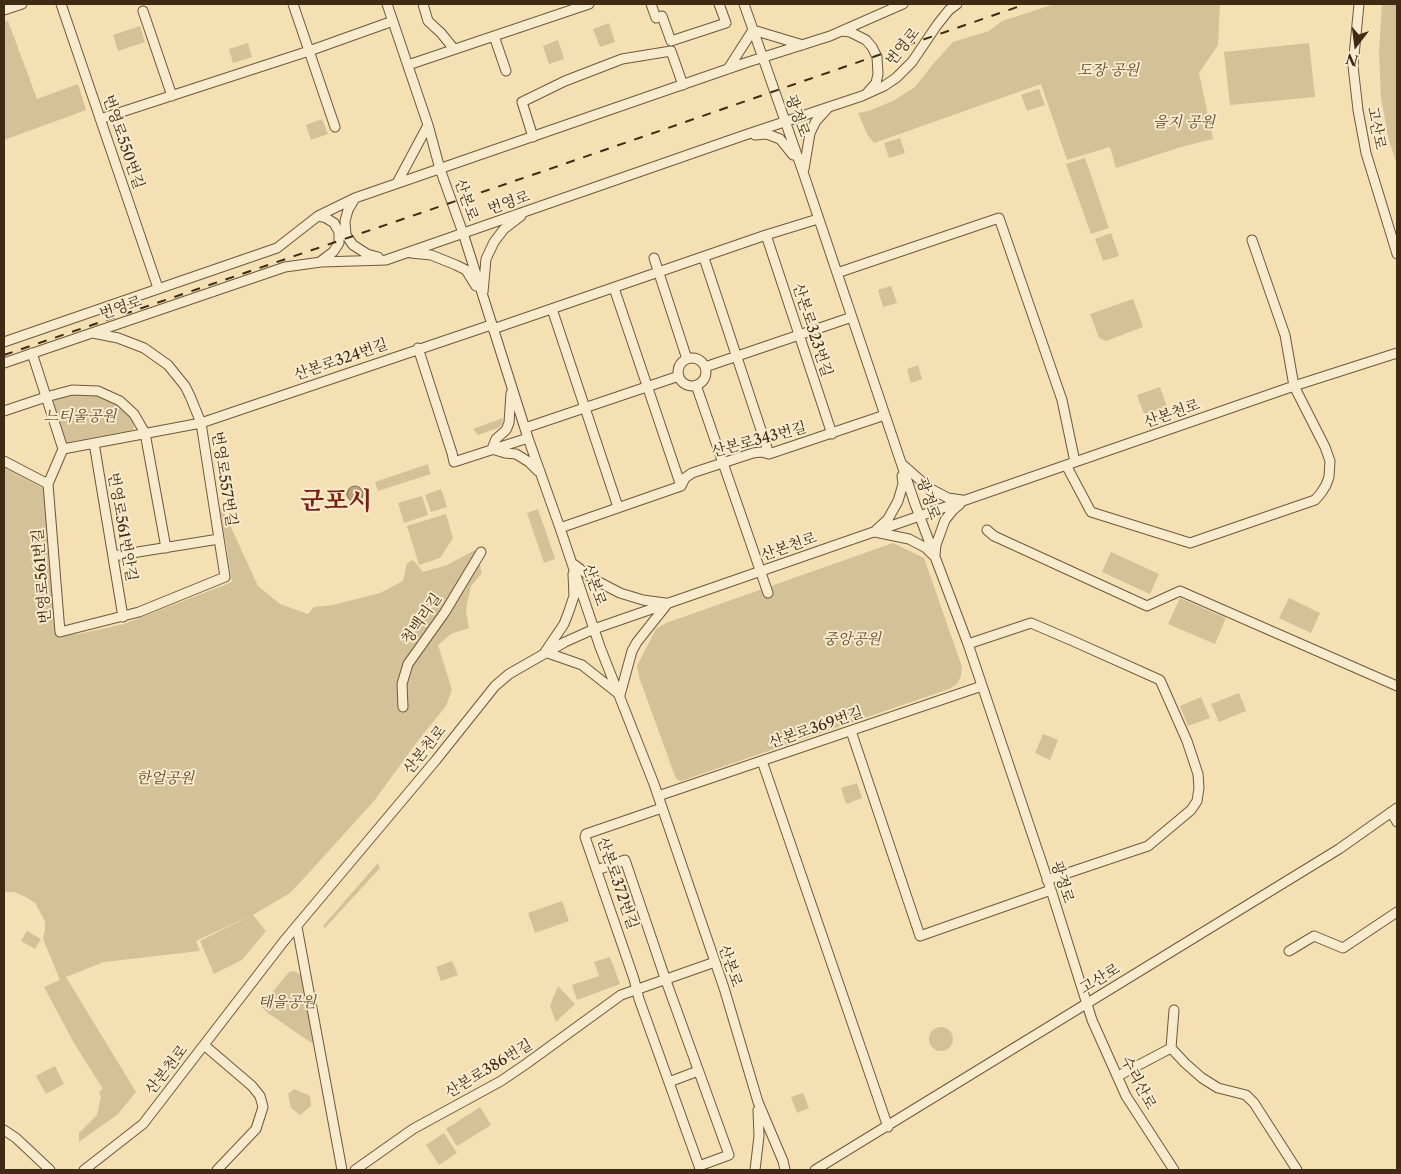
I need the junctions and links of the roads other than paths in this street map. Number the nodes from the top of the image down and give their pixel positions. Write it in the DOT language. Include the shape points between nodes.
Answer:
graph roads {
  1 [pos="22,4"];
  2 [pos="62,4"];
  3 [pos="293,4"];
  4 [pos="387,4"];
  5 [pos="422,4"];
  6 [pos="589,4"];
  7 [pos="651,4"];
  8 [pos="719,4"];
  9 [pos="744,4"];
  10 [pos="903,4"];
  11 [pos="957,4"];
  12 [pos="1359,4"];
  13 [pos="4,10"];
  14 [pos="143,11"];
  15 [pos="392,21"];
  16 [pos="753,30"];
  17 [pos="841,31"];
  18 [pos="494,36"];
  19 [pos="803,45"];
  20 [pos="454,49"];
  21 [pos="309,51"];
  22 [pos="762,58"];
  23 [pos="408,65"];
  24 [pos="728,69"];
  25 [pos="506,71"];
  26 [pos="683,85"];
  27 [pos="867,94"];
  28 [pos="172,96"];
  29 [pos="828,108"];
  30 [pos="100,119"];
  31 [pos="785,122"];
  32 [pos="428,124"];
  33 [pos="335,127"];
  34 [pos="744,135"];
  35 [pos="533,137"];
  36 [pos="440,169"];
  37 [pos="803,172"];
  38 [pos="397,183"];
  39 [pos="355,198"];
  40 [pos="527,211"];
  41 [pos="318,216"];
  42 [pos="818,219"];
  43 [pos="463,234"];
  44 [pos="766,235"];
  45 [pos="1252,240"];
  46 [pos="405,253"];
  47 [pos="1397,254"];
  48 [pos="654,258"];
  49 [pos="704,258"];
  50 [pos="386,260"];
  51 [pos="321,262"];
  52 [pos="659,273"];
  53 [pos="837,273"];
  54 [pos="158,288"];
  55 [pos="614,288"];
  56 [pos="482,297"];
  57 [pos="552,309"];
  58 [pos="852,317"];
  59 [pos="492,327"];
  60 [pos="90,333"];
  61 [pos="799,335"];
  62 [pos="4,342"];
  63 [pos="418,348"];
  64 [pos="32,353"];
  65 [pos="1397,353"];
  66 [pos="737,356"];
  67 [pos="687,359"];
  68 [pos="4,363"];
  69 [pos="705,367"];
  70 [pos="679,376"];
  71 [pos="696,385"];
  72 [pos="1294,386"];
  73 [pos="512,387"];
  74 [pos="648,387"];
  75 [pos="46,396"];
  76 [pos="585,408"];
  77 [pos="4,411"];
  78 [pos="885,416"];
  79 [pos="201,423"];
  80 [pos="526,433"];
  81 [pos="145,434"];
  82 [pos="832,434"];
  83 [pos="94,443"];
  84 [pos="63,449"];
  85 [pos="492,449"];
  86 [pos="769,454"];
  87 [pos="4,461"];
  88 [pos="901,462"];
  89 [pos="723,463"];
  90 [pos="1070,463"];
  91 [pos="540,473"];
  92 [pos="48,484"];
  93 [pos="681,486"];
  94 [pos="965,500"];
  95 [pos="618,508"];
  96 [pos="920,516"];
  97 [pos="560,528"];
  98 [pos="987,530"];
  99 [pos="874,532"];
  100 [pos="219,539"];
  101 [pos="166,548"];
  102 [pos="481,552"];
  103 [pos="113,556"];
  104 [pos="935,558"];
  105 [pos="572,563"];
  106 [pos="761,571"];
  107 [pos="225,577"];
  108 [pos="768,593"];
  109 [pos="668,603"];
  110 [pos="123,616"];
  111 [pos="594,629"];
  112 [pos="968,644"];
  113 [pos="545,652"];
  114 [pos="982,686"];
  115 [pos="1397,686"];
  116 [pos="620,695"];
  117 [pos="403,707"];
  118 [pos="850,731"];
  119 [pos="762,761"];
  120 [pos="658,796"];
  121 [pos="662,808"];
  122 [pos="1394,810"];
  123 [pos="1397,822"];
  124 [pos="597,870"];
  125 [pos="1048,880"];
  126 [pos="1051,890"];
  127 [pos="1397,912"];
  128 [pos="297,926"];
  129 [pos="1289,950"];
  130 [pos="715,962"];
  131 [pos="665,978"];
  132 [pos="637,989"];
  133 [pos="1087,1004"];
  134 [pos="1174,1010"];
  135 [pos="204,1045"];
  136 [pos="1171,1048"];
  137 [pos="698,1071"];
  138 [pos="1118,1076"];
  139 [pos="669,1082"];
  140 [pos="758,1102"];
  141 [pos="888,1127"];
  142 [pos="4,1130"];
  143 [pos="831,1160"];
  144 [pos="700,1168"];
  145 [pos="50,1170"];
  146 [pos="84,1170"];
  147 [pos="217,1170"];
  148 [pos="342,1170"];
  149 [pos="355,1170"];
  150 [pos="755,1170"];
  151 [pos="786,1170"];
  152 [pos="815,1170"];
  153 [pos="826,1170"];
  154 [pos="1174,1170"];
  155 [pos="1297,1170"];
  1 -- 13 [label="street"];
  2 -- 30 [label="street, 번영로550번길"];
  3 -- 21 [label="street"];
  4 -- 15 [label="street, 산본로"];
  5 -- 20 [label="street" via="428,20"];
  6 -- 18 [label="street"];
  7 -- 8 [label="street" via="656,18 662,16 671,41 726,24"];
  9 -- 16 [label="street, 광정로"];
  10 -- 17 [label="street, 번영로"];
  11 -- 27 [label="street, 번영로" via="896,78"];
  12 -- 47 [label="street, 고산로" via="1353,66 1358,110 1366,153"];
  14 -- 28 [label="street"];
  15 -- 21 [label="street"];
  15 -- 23 [label="street, 산본로"];
  16 -- 19 [label="street"];
  16 -- 22 [label="street, 광정로"];
  16 -- 24 [label="street"];
  17 -- 19 [label="street, 번영로"];
  17 -- 27 [label="street" via="866,40 878,57 876,83"];
  18 -- 20 [label="street"];
  18 -- 25 [label="street"];
  19 -- 22 [label="street, 번영로"];
  20 -- 23 [label="street"];
  21 -- 28 [label="street"];
  21 -- 33 [label="street"];
  22 -- 24 [label="street, 번영로"];
  22 -- 31 [label="street, 광정로"];
  23 -- 32 [label="street, 산본로"];
  24 -- 26 [label="street, 번영로"];
  26 -- 35 [label="street, 번영로"];
  26 -- 35 [label="street" via="671,51 622,59 565,80 522,102"];
  27 -- 29 [label="street, 번영로"];
  28 -- 30 [label="street"];
  29 -- 31 [label="street, 번영로"];
  29 -- 37 [label="street" via="810,133"];
  30 -- 54 [label="street, 번영로550번길"];
  31 -- 34 [label="street, 번영로"];
  31 -- 37 [label="street, 광정로"];
  32 -- 36 [label="street, 산본로"];
  32 -- 38 [label="street"];
  34 -- 37 [label="street" via="767,134 780,139"];
  34 -- 40 [label="street, 번영로"];
  35 -- 36 [label="street, 번영로"];
  36 -- 38 [label="street, 번영로"];
  36 -- 43 [label="street, 산본로"];
  37 -- 42 [label="street, 광정로"];
  38 -- 39 [label="street, 번영로"];
  39 -- 41 [label="street, 번영로"];
  39 -- 50 [label="street" via="345,222 346,235 352,245"];
  40 -- 43 [label="street, 번영로"];
  40 -- 56 [label="street" via="504,229 494,242 486,259"];
  41 -- 51 [label="street" via="334,223 339,232 339,243"];
  41 -- 54 [label="street, 번영로" via="276,248"];
  42 -- 44 [label="street"];
  42 -- 53 [label="street, 광정로"];
  43 -- 46 [label="street, 번영로"];
  43 -- 56 [label="street, 산본로"];
  44 -- 49 [label="street"];
  44 -- 61 [label="street, 산본로323번길"];
  45 -- 72 [label="street" via="1285,335"];
  46 -- 50 [label="street, 번영로"];
  46 -- 56 [label="street" via="431,255 466,270"];
  48 -- 52 [label="street"];
  49 -- 52 [label="street"];
  49 -- 66 [label="street"];
  50 -- 51 [label="street, 번영로"];
  51 -- 60 [label="street, 번영로" via="285,267"];
  52 -- 55 [label="street"];
  52 -- 67 [label="street"];
  53 -- 58 [label="street, 광정로"];
  53 -- 90 [label="street" via="999,218 1062,400"];
  54 -- 62 [label="street, 번영로"];
  55 -- 57 [label="street"];
  55 -- 74 [label="street"];
  56 -- 59 [label="street, 산본로"];
  57 -- 59 [label="street"];
  57 -- 76 [label="street"];
  58 -- 61 [label="street"];
  58 -- 78 [label="street, 광정로"];
  59 -- 63 [label="street, 산본로324번길"];
  59 -- 73 [label="street, 산본로"];
  60 -- 64 [label="street, 번영로"];
  60 -- 79 [label="street, 번영로557번길" via="130,342 168,366 185,386"];
  61 -- 66 [label="street"];
  61 -- 82 [label="street, 산본로323번길"];
  63 -- 79 [label="street, 산본로324번길"];
  63 -- 85 [label="street" via="454,462"];
  64 -- 68 [label="street, 번영로"];
  64 -- 75 [label="street"];
  65 -- 72 [label="street, 산본천로"];
  66 -- 69 [label="street"];
  66 -- 86 [label="street"];
  67 -- 69 [label="street" via="696,358"];
  67 -- 70 [label="street" via="680,365"];
  69 -- 71 [label="street" via="705,377"];
  70 -- 71 [label="street" via="686,384"];
  70 -- 74 [label="street"];
  71 -- 89 [label="street"];
  72 -- 90 [label="street, 산본천로"];
  72 -- 90 [label="street" via="1328,454 1331,468 1326,485 1315,500 1224,532 1190,543 1091,512"];
  73 -- 80 [label="street, 산본로"];
  73 -- 85 [label="street" via="509,423"];
  74 -- 76 [label="street"];
  74 -- 93 [label="street"];
  75 -- 77 [label="street"];
  75 -- 81 [label="street" via="72,390 110,395 128,407"];
  75 -- 84 [label="street"];
  76 -- 80 [label="street"];
  76 -- 95 [label="street"];
  78 -- 82 [label="street, 산본로343번길"];
  78 -- 88 [label="street, 광정로"];
  79 -- 81 [label="street, 번영로557번길"];
  79 -- 100 [label="street, 번영로557번길"];
  80 -- 85 [label="street"];
  80 -- 91 [label="street, 산본로"];
  81 -- 83 [label="street, 번영로557번길"];
  81 -- 101 [label="street"];
  82 -- 86 [label="street, 산본로343번길"];
  83 -- 84 [label="street, 번영로557번길"];
  83 -- 103 [label="street, 번영로561번안길"];
  84 -- 92 [label="street, 번영로561번길"];
  85 -- 91 [label="street" via="516,454"];
  86 -- 89 [label="street, 산본로343번길" via="753,453"];
  87 -- 92 [label="street"];
  88 -- 94 [label="street" via="929,488 948,498"];
  88 -- 96 [label="street, 광정로"];
  88 -- 99 [label="street" via="903,484 898,500 888,519"];
  89 -- 93 [label="street, 산본로343번길" via="692,473"];
  89 -- 106 [label="street"];
  90 -- 94 [label="street, 산본천로"];
  91 -- 97 [label="street, 산본로"];
  92 -- 110 [label="street, 번영로561번길" via="60,632"];
  93 -- 95 [label="street, 산본로343번길"];
  94 -- 96 [label="street, 산본천로"];
  94 -- 104 [label="street" via="945,520"];
  95 -- 97 [label="street, 산본로343번길"];
  96 -- 99 [label="street, 산본천로"];
  96 -- 104 [label="street, 광정로"];
  97 -- 105 [label="street, 산본로"];
  98 -- 115 [label="street" via="1147,606 1180,591"];
  99 -- 104 [label="street" via="909,539 926,548"];
  99 -- 106 [label="street, 산본천로"];
  100 -- 101 [label="street, 번영로557번길"];
  100 -- 107 [label="street, 번영로557번길"];
  101 -- 103 [label="street, 번영로557번길"];
  102 -- 117 [label="street, 청백리길" via="445,612 408,664 402,684"];
  103 -- 110 [label="street, 번영로561번안길"];
  104 -- 112 [label="street, 광정로"];
  105 -- 109 [label="street" via="620,593"];
  105 -- 111 [label="street, 산본로"];
  105 -- 113 [label="street" via="574,596 564,624"];
  106 -- 108 [label="street"];
  106 -- 109 [label="street, 산본천로"];
  107 -- 110 [label="street, 번영로561번길"];
  109 -- 111 [label="street, 산본천로"];
  109 -- 116 [label="street" via="632,651"];
  111 -- 113 [label="street, 산본천로"];
  111 -- 116 [label="street, 산본로"];
  112 -- 114 [label="street, 광정로"];
  112 -- 125 [label="street" via="1031,623 1160,680 1190,749 1199,788 1197,801 1191,810 1148,846"];
  113 -- 116 [label="street" via="582,665"];
  113 -- 128 [label="street, 산본천로" via="495,686"];
  114 -- 118 [label="street, 산본로369번길"];
  114 -- 125 [label="street, 광정로"];
  116 -- 120 [label="street, 산본로"];
  118 -- 119 [label="street, 산본로369번길"];
  118 -- 126 [label="street" via="920,936"];
  119 -- 120 [label="street, 산본로369번길"];
  119 -- 141 [label="street"];
  120 -- 121 [label="street, 산본로"];
  121 -- 124 [label="street, 산본로372번길" via="586,834"];
  121 -- 130 [label="street, 산본로"];
  122 -- 123 [label="street"];
  122 -- 133 [label="street, 고산로" via="1339,849"];
  124 -- 131 [label="street" via="625,860"];
  124 -- 132 [label="street, 산본로372번길"];
  125 -- 126 [label="street, 광정로"];
  126 -- 133 [label="street, 광정로"];
  127 -- 129 [label="street" via="1343,948 1314,936"];
  128 -- 135 [label="street, 산본천로"];
  128 -- 148 [label="street"];
  130 -- 131 [label="street, 산본로386번길"];
  130 -- 140 [label="street, 산본로"];
  131 -- 132 [label="street, 산본로386번길"];
  131 -- 137 [label="street"];
  132 -- 139 [label="street"];
  132 -- 149 [label="street, 산본로386번길" via="621,995 501,1081 413,1129"];
  133 -- 138 [label="street, 수리산로"];
  133 -- 141 [label="street, 고산로"];
  134 -- 136 [label="street"];
  135 -- 146 [label="street, 산본천로" via="143,1124"];
  135 -- 147 [label="street" via="252,1086 263,1107 256,1128"];
  136 -- 138 [label="street"];
  136 -- 155 [label="street" via="1202,1078 1218,1088 1246,1095"];
  137 -- 139 [label="street"];
  137 -- 144 [label="street" via="729,1155"];
  138 -- 154 [label="street, 수리산로" via="1126,1096"];
  139 -- 144 [label="street"];
  140 -- 150 [label="street"];
  140 -- 151 [label="street, 산본로"];
  141 -- 143 [label="street, 고산로"];
  142 -- 145 [label="street"];
  143 -- 152 [label="street, 고산로"];
  143 -- 153 [label="street"];
}
